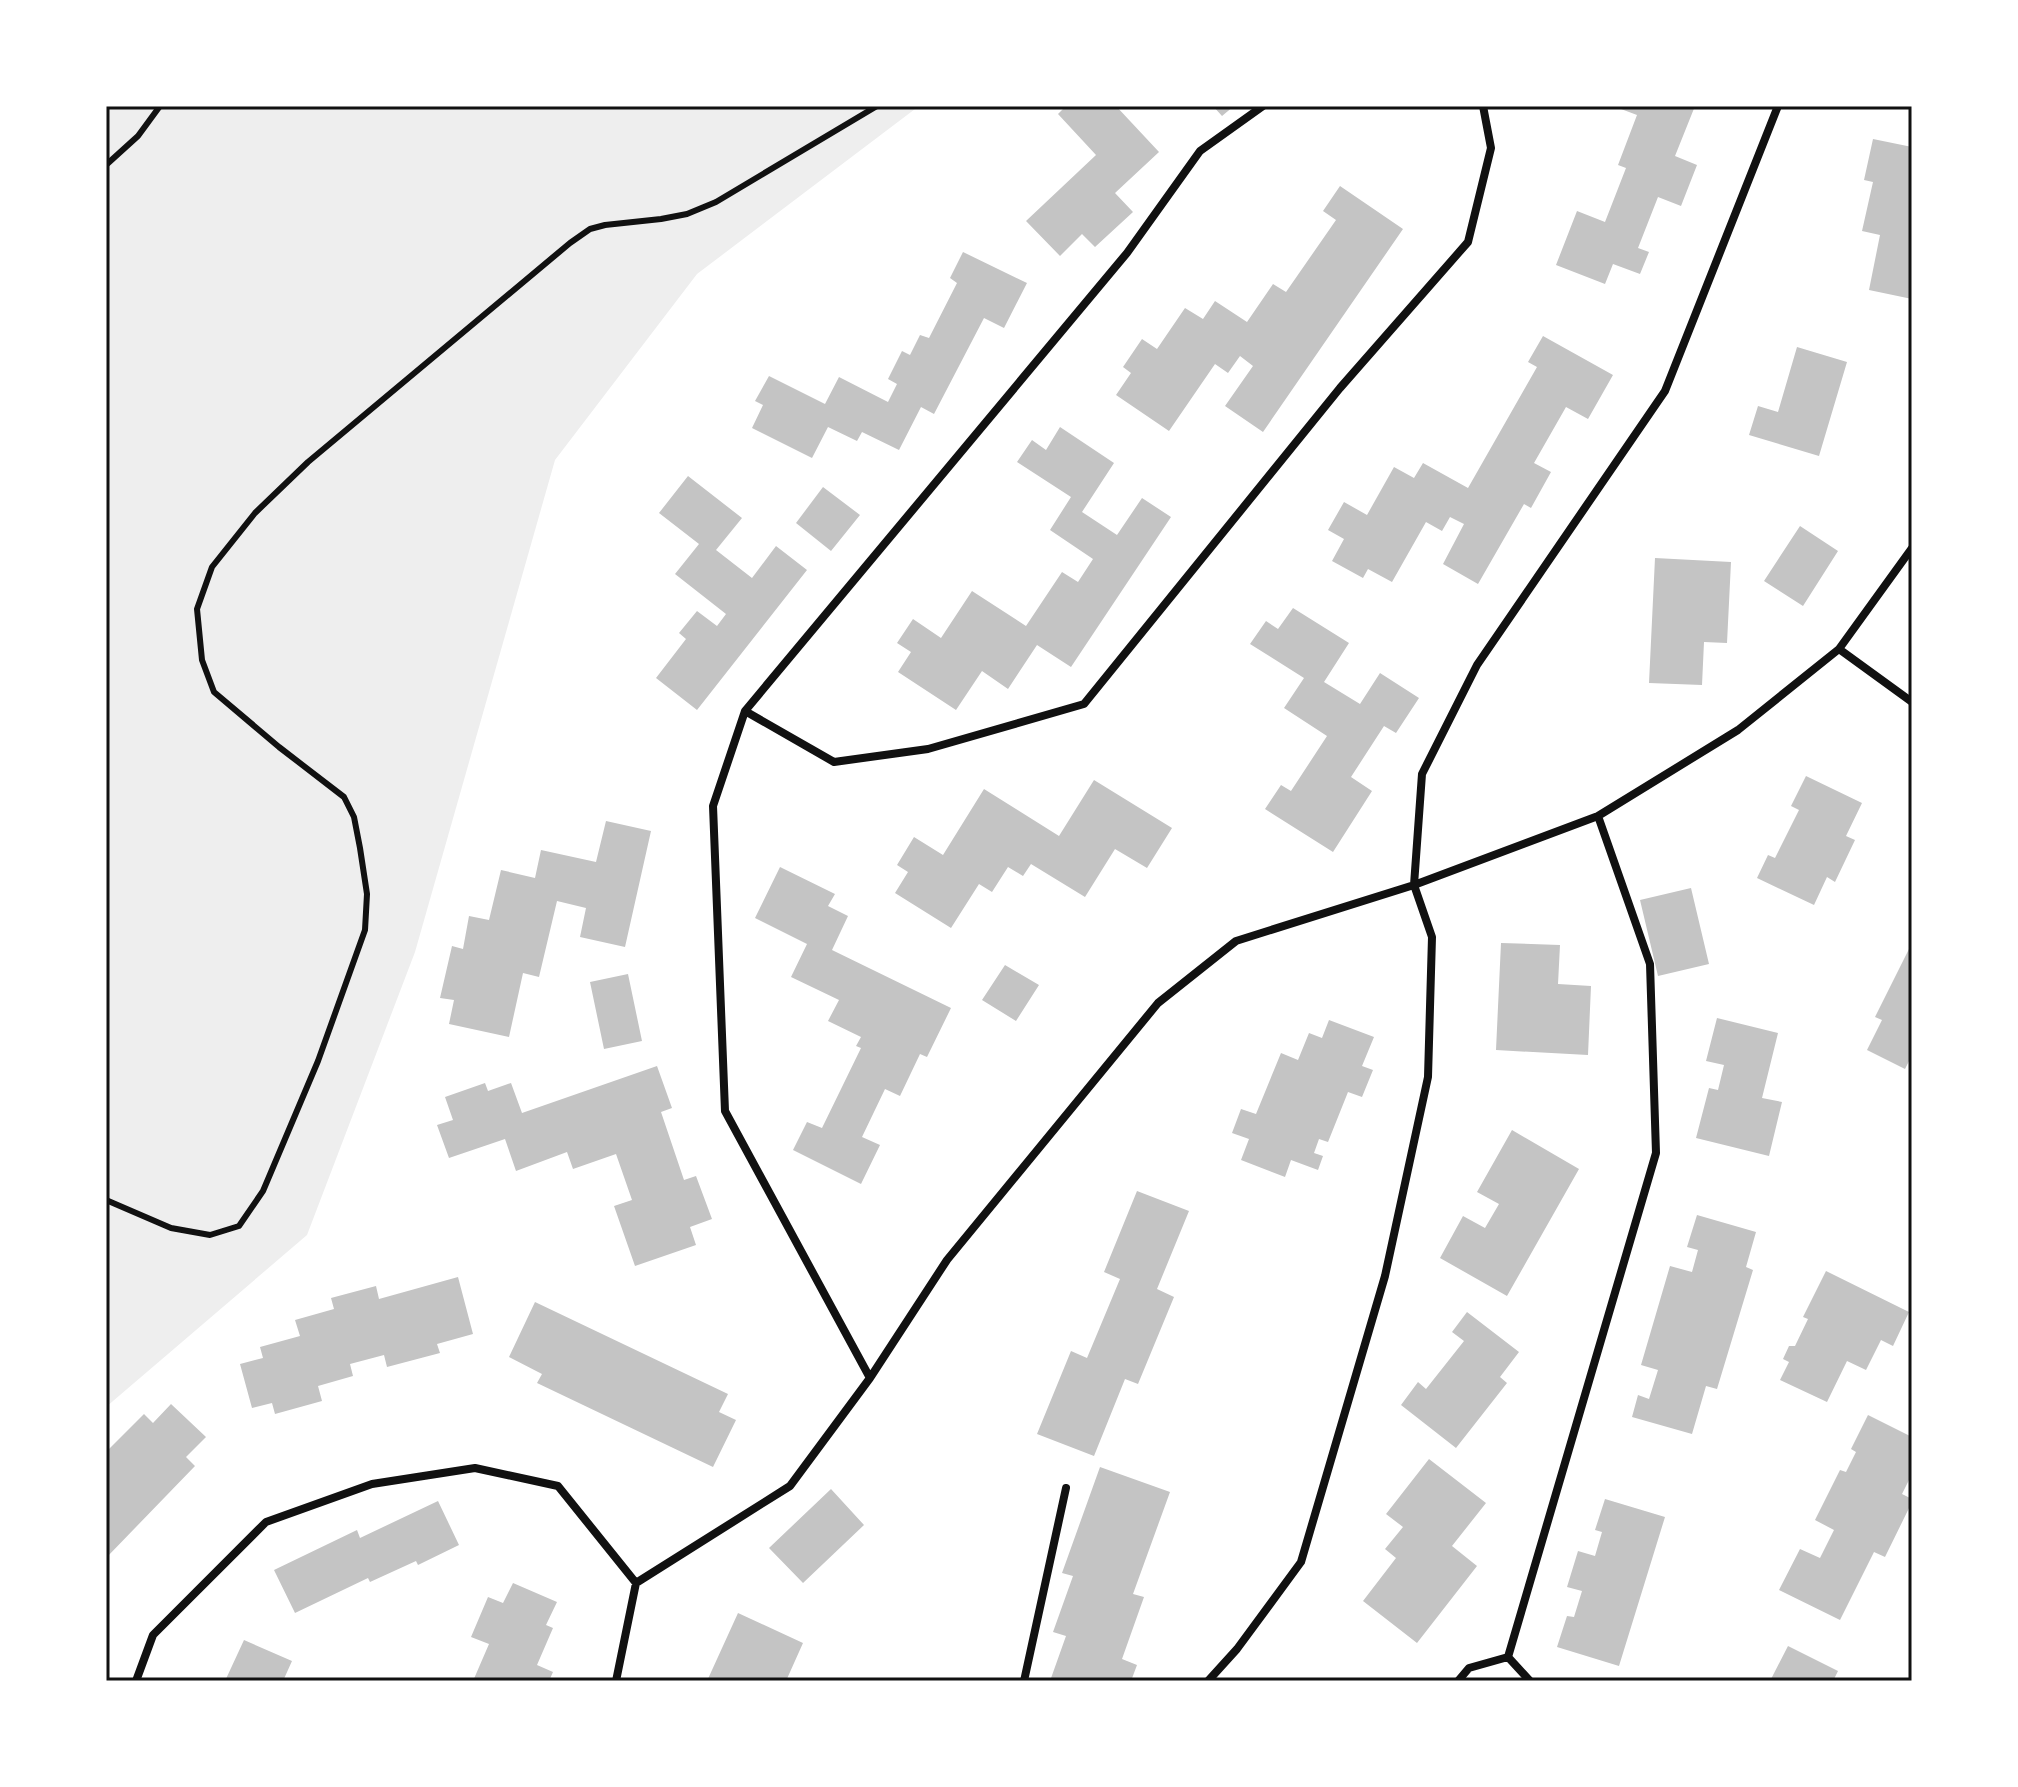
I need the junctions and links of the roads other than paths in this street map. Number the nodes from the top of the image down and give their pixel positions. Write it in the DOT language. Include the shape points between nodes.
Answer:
graph roads {
  1 [pos="160,106"];
  2 [pos="877,106"];
  3 [pos="1263,106"];
  4 [pos="1483,106"];
  5 [pos="1778,106"];
  6 [pos="106,165"];
  7 [pos="1912,548"];
  8 [pos="1839,649"];
  9 [pos="1912,702"];
  10 [pos="745,711"];
  11 [pos="1598,816"];
  12 [pos="1414,885"];
  13 [pos="106,1200"];
  14 [pos="870,1378"];
  15 [pos="1066,1488"];
  16 [pos="636,1583"];
  17 [pos="1508,1657"];
  18 [pos="136,1681"];
  19 [pos="616,1681"];
  20 [pos="1024,1681"];
  21 [pos="1208,1681"];
  22 [pos="1458,1681"];
  23 [pos="1530,1681"];
  1 -- 6 [label="lane" via="138,136"];
  2 -- 13 [label="lane" via="716,202 687,214 590,229 308,462 255,513 212,567 197,609 202,660 214,692 344,797 360,848 367,894 365,930 269,1177 239,1226 210,1235 171,1228"];
  3 -- 10 [label="street" via="1200,151 1127,253"];
  4 -- 10 [label="street" via="1491,148 1468,242 1340,388 1084,704 928,749 834,762"];
  5 -- 12 [label="street" via="1665,391 1477,665 1422,774"];
  7 -- 8 [label="street"];
  8 -- 9 [label="street"];
  8 -- 11 [label="street" via="1738,730"];
  10 -- 14 [label="street" via="713,806 725,1111"];
  11 -- 12 [label="street"];
  11 -- 17 [label="street" via="1650,964 1656,1153"];
  12 -- 14 [label="street" via="1236,941 1158,1003 947,1260"];
  12 -- 21 [label="street" via="1432,937 1428,1077 1385,1276 1301,1562"];
  14 -- 16 [label="street" via="790,1486"];
  15 -- 20 [label="street"];
  16 -- 18 [label="street" via="558,1486 475,1468 372,1484 266,1522 153,1635"];
  16 -- 19 [label="street"];
  17 -- 22 [label="street" via="1469,1668"];
  17 -- 23 [label="street"];
}
